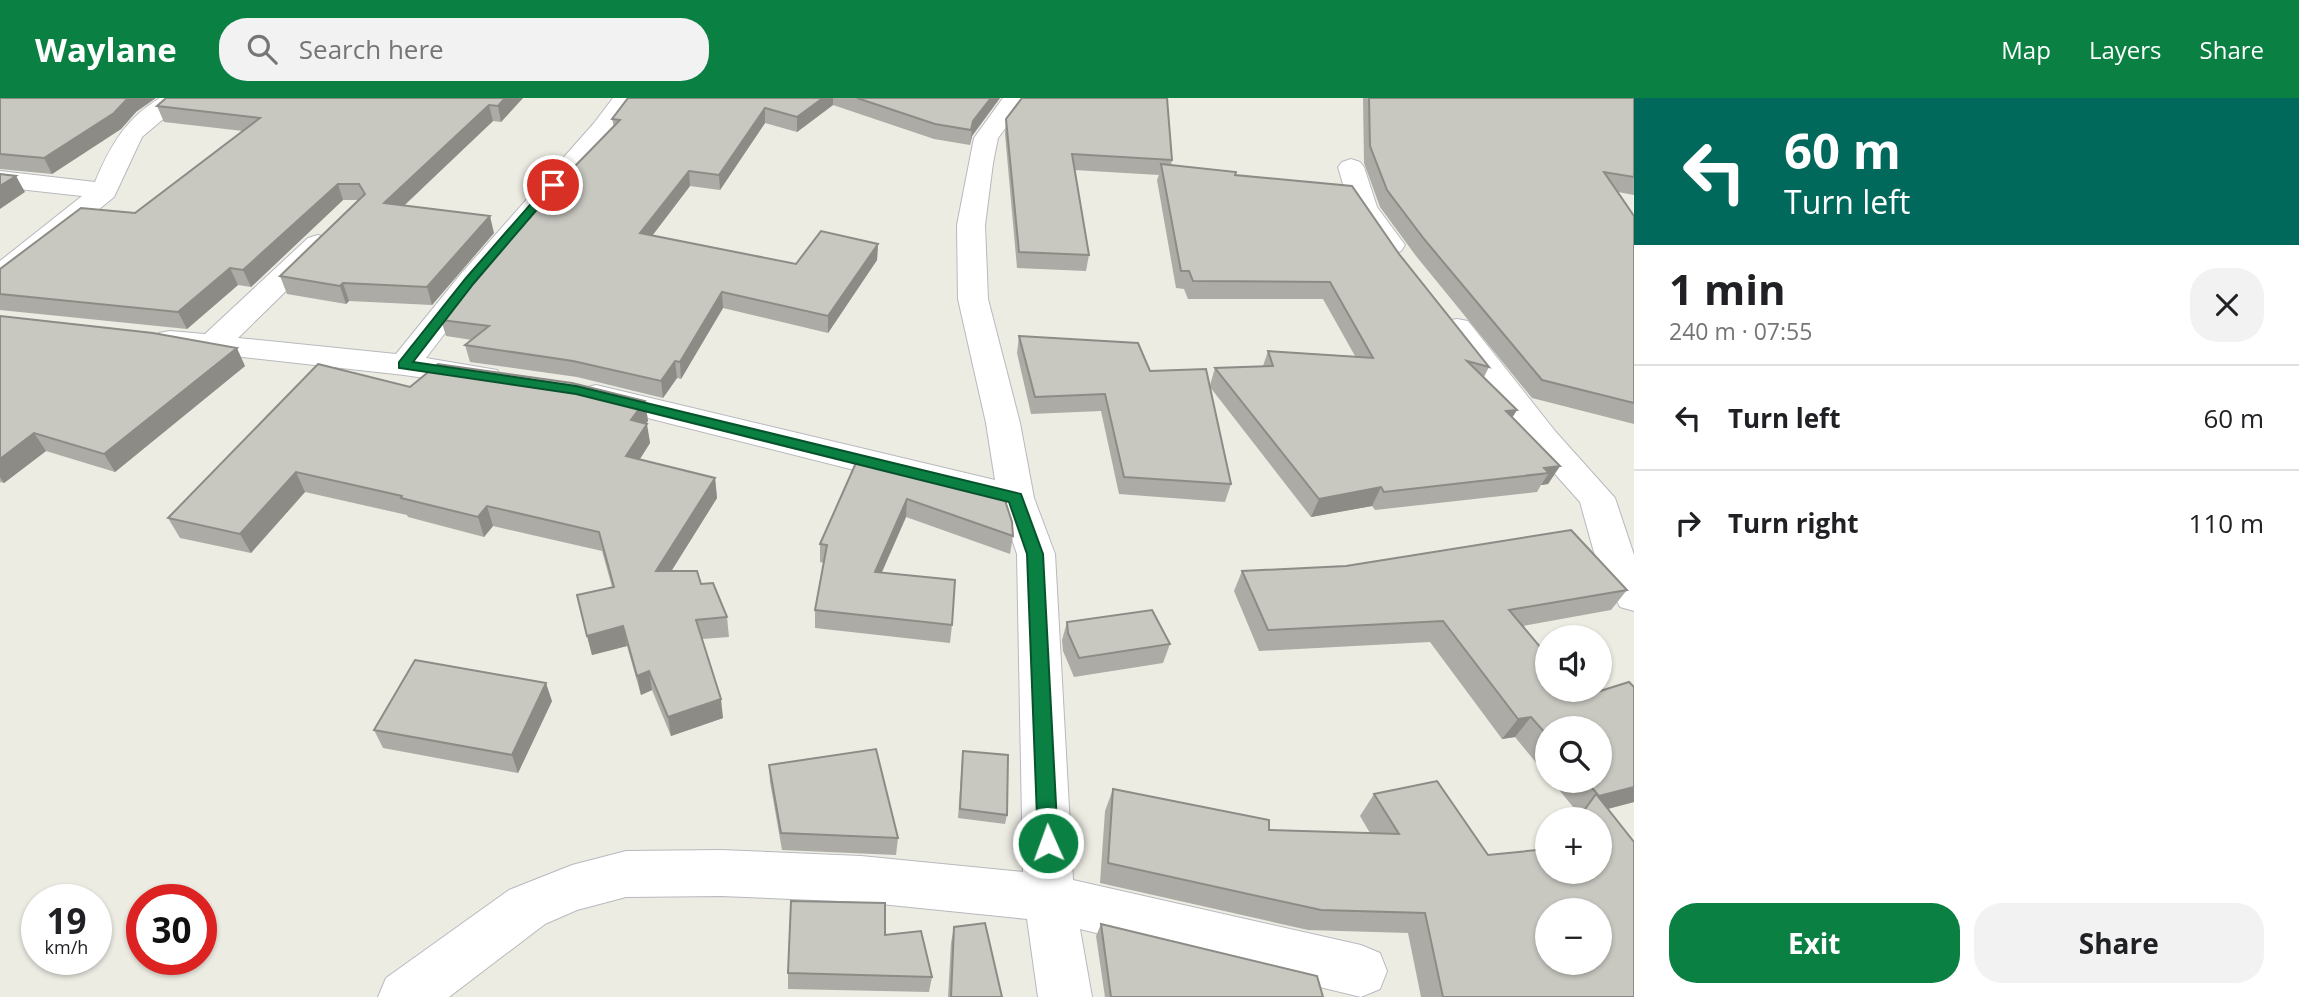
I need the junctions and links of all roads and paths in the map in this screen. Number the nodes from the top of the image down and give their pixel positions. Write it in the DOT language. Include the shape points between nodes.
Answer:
graph roads {
  1 [pos="176,98"];
  2 [pos="625,98"];
  3 [pos="1016,98"];
  4 [pos="1351,167"];
  5 [pos="0,179"];
  6 [pos="104,191"];
  7 [pos="334,228"];
  8 [pos="1413,274"];
  9 [pos="0,276"];
  10 [pos="1439,307"];
  11 [pos="133,336"];
  12 [pos="213,344"];
  13 [pos="404,365"];
  14 [pos="510,381"];
  15 [pos="563,388"];
  16 [pos="1016,498"];
  17 [pos="1597,498"];
  18 [pos="1634,514"];
  19 [pos="1634,596"];
  20 [pos="1049,898"];
  21 [pos="1361,971"];
  22 [pos="405,997"];
  23 [pos="1065,997"];
  1 -- 6 [label="street" via="132,133"];
  2 -- 13 [label="street"];
  3 -- 16 [label="street" via="986,138 971,225 973,299"];
  4 -- 8 [label="street" via="1364,208"];
  5 -- 6 [label="street"];
  6 -- 9 [label="street"];
  7 -- 12 [label="street"];
  10 -- 17 [label="street" via="1543,439"];
  11 -- 12 [label="street"];
  12 -- 13 [label="street"];
  13 -- 14 [label="street"];
  15 -- 16 [label="street"];
  16 -- 20 [label="street" via="1035,554"];
  17 -- 18 [label="street"];
  17 -- 19 [label="street" via="1617,564"];
  20 -- 21 [label="street"];
  20 -- 22 [label="street" via="861,879 626,874 572,888 527,907"];
  20 -- 23 [label="street"];
}
